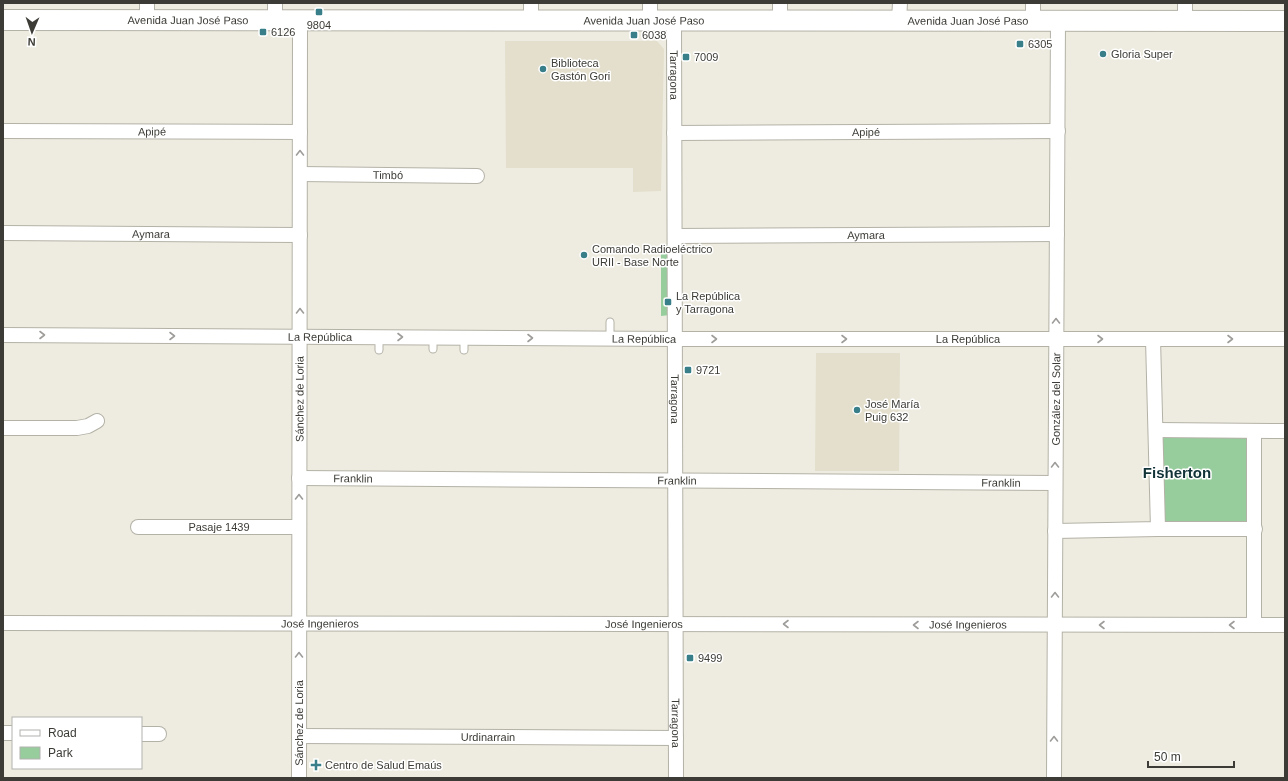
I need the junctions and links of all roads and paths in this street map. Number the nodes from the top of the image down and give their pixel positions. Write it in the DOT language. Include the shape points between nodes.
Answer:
graph roads {
  1 [pos="147,12"];
  2 [pos="275,12"];
  3 [pos="531,12"];
  4 [pos="650,12"];
  5 [pos="780,12"];
  6 [pos="900,12"];
  7 [pos="1033,12"];
  8 [pos="1185,12"];
  9 [pos="3,20"];
  10 [pos="674,20"];
  11 [pos="300,21"];
  12 [pos="1058,21"];
  13 [pos="1285,21"];
  14 [pos="3,131"];
  15 [pos="1058,131"];
  16 [pos="300,132"];
  17 [pos="674,133"];
  18 [pos="300,174"];
  19 [pos="477,176"];
  20 [pos="3,233"];
  21 [pos="1057,234"];
  22 [pos="300,235"];
  23 [pos="675,236"];
  24 [pos="610,322"];
  25 [pos="3,335"];
  26 [pos="300,337"];
  27 [pos="610,339"];
  28 [pos="675,339"];
  29 [pos="1056,339"];
  30 [pos="1153,339"];
  31 [pos="1285,339"];
  32 [pos="97,421"];
  33 [pos="3,428"];
  34 [pos="1156,430"];
  35 [pos="1254,431"];
  36 [pos="1285,431"];
  37 [pos="299,478"];
  38 [pos="676,481"];
  39 [pos="1055,483"];
  40 [pos="138,527"];
  41 [pos="299,527"];
  42 [pos="1158,529"];
  43 [pos="1255,529"];
  44 [pos="1055,531"];
  45 [pos="3,623"];
  46 [pos="299,623"];
  47 [pos="676,624"];
  48 [pos="1054,625"];
  49 [pos="1254,625"];
  50 [pos="1285,625"];
  51 [pos="142,734"];
  52 [pos="159,734"];
  53 [pos="299,736"];
  54 [pos="676,738"];
  55 [pos="299,778"];
  56 [pos="676,778"];
  57 [pos="1054,778"];
  1 -- 2 [label="main road, Avenida Juan José Paso"];
  1 -- 9 [label="main road, Avenida Juan José Paso"];
  2 -- 11 [label="main road, Avenida Juan José Paso"];
  3 -- 4 [label="main road, Avenida Juan José Paso"];
  3 -- 11 [label="main road, Avenida Juan José Paso"];
  4 -- 10 [label="main road, Avenida Juan José Paso"];
  5 -- 6 [label="main road, Avenida Juan José Paso"];
  5 -- 10 [label="main road, Avenida Juan José Paso"];
  6 -- 7 [label="main road, Avenida Juan José Paso"];
  7 -- 12 [label="main road, Avenida Juan José Paso"];
  8 -- 12 [label="main road, Avenida Juan José Paso"];
  8 -- 13 [label="main road, Avenida Juan José Paso"];
  10 -- 17 [label="street, Tarragona"];
  11 -- 16 [label="street, Sánchez de Loria"];
  12 -- 15 [label="street, González del Solar"];
  14 -- 16 [label="street, Apipé"];
  15 -- 17 [label="street, Apipé"];
  15 -- 21 [label="street, González del Solar"];
  18 -- 16 [label="street, Sánchez de Loria, one-way"];
  17 -- 23 [label="street, Tarragona"];
  18 -- 19 [label="street, Timbó"];
  18 -- 22 [label="street, Sánchez de Loria"];
  20 -- 22 [label="street, Aymara"];
  21 -- 23 [label="street, Aymara"];
  29 -- 21 [label="street, González del Solar, one-way"];
  26 -- 22 [label="street, Sánchez de Loria, one-way"];
  23 -- 28 [label="street, Tarragona"];
  24 -- 27 [label="lane"];
  25 -- 26 [label="street, La República, one-way"];
  26 -- 27 [label="street, La República, one-way" via="379,344"];
  26 -- 37 [label="street, Sánchez de Loria"];
  27 -- 28 [label="street, La República"];
  28 -- 29 [label="street, La República, one-way"];
  28 -- 38 [label="street, Tarragona"];
  29 -- 30 [label="street, La República, one-way"];
  39 -- 29 [label="street, González del Solar, one-way"];
  30 -- 31 [label="street, La República, one-way"];
  30 -- 34 [label="street"];
  32 -- 33 [label="street" via="77,428"];
  34 -- 35 [label="street"];
  34 -- 42 [label="street"];
  35 -- 36 [label="street"];
  35 -- 43 [label="street"];
  37 -- 38 [label="street, Franklin"];
  41 -- 37 [label="street, Sánchez de Loria, one-way"];
  38 -- 39 [label="street, Franklin"];
  38 -- 47 [label="street, Tarragona"];
  39 -- 44 [label="street, González del Solar"];
  40 -- 41 [label="street, Pasaje 1439"];
  41 -- 46 [label="street, Sánchez de Loria"];
  42 -- 43 [label="street"];
  42 -- 44 [label="street"];
  43 -- 49 [label="street"];
  48 -- 44 [label="street, González del Solar, one-way"];
  45 -- 46 [label="street, José Ingenieros"];
  46 -- 47 [label="street, José Ingenieros"];
  53 -- 46 [label="street, Sánchez de Loria, one-way"];
  48 -- 47 [label="street, José Ingenieros, one-way"];
  47 -- 54 [label="street, Tarragona"];
  49 -- 48 [label="street, José Ingenieros, one-way"];
  57 -- 48 [label="street, González del Solar, one-way"];
  49 -- 50 [label="street, José Ingenieros"];
  51 -- 52 [label="street"];
  53 -- 54 [label="street, Urdinarrain"];
  53 -- 55 [label="street, Sánchez de Loria"];
  54 -- 56 [label="street, Tarragona"];
}
